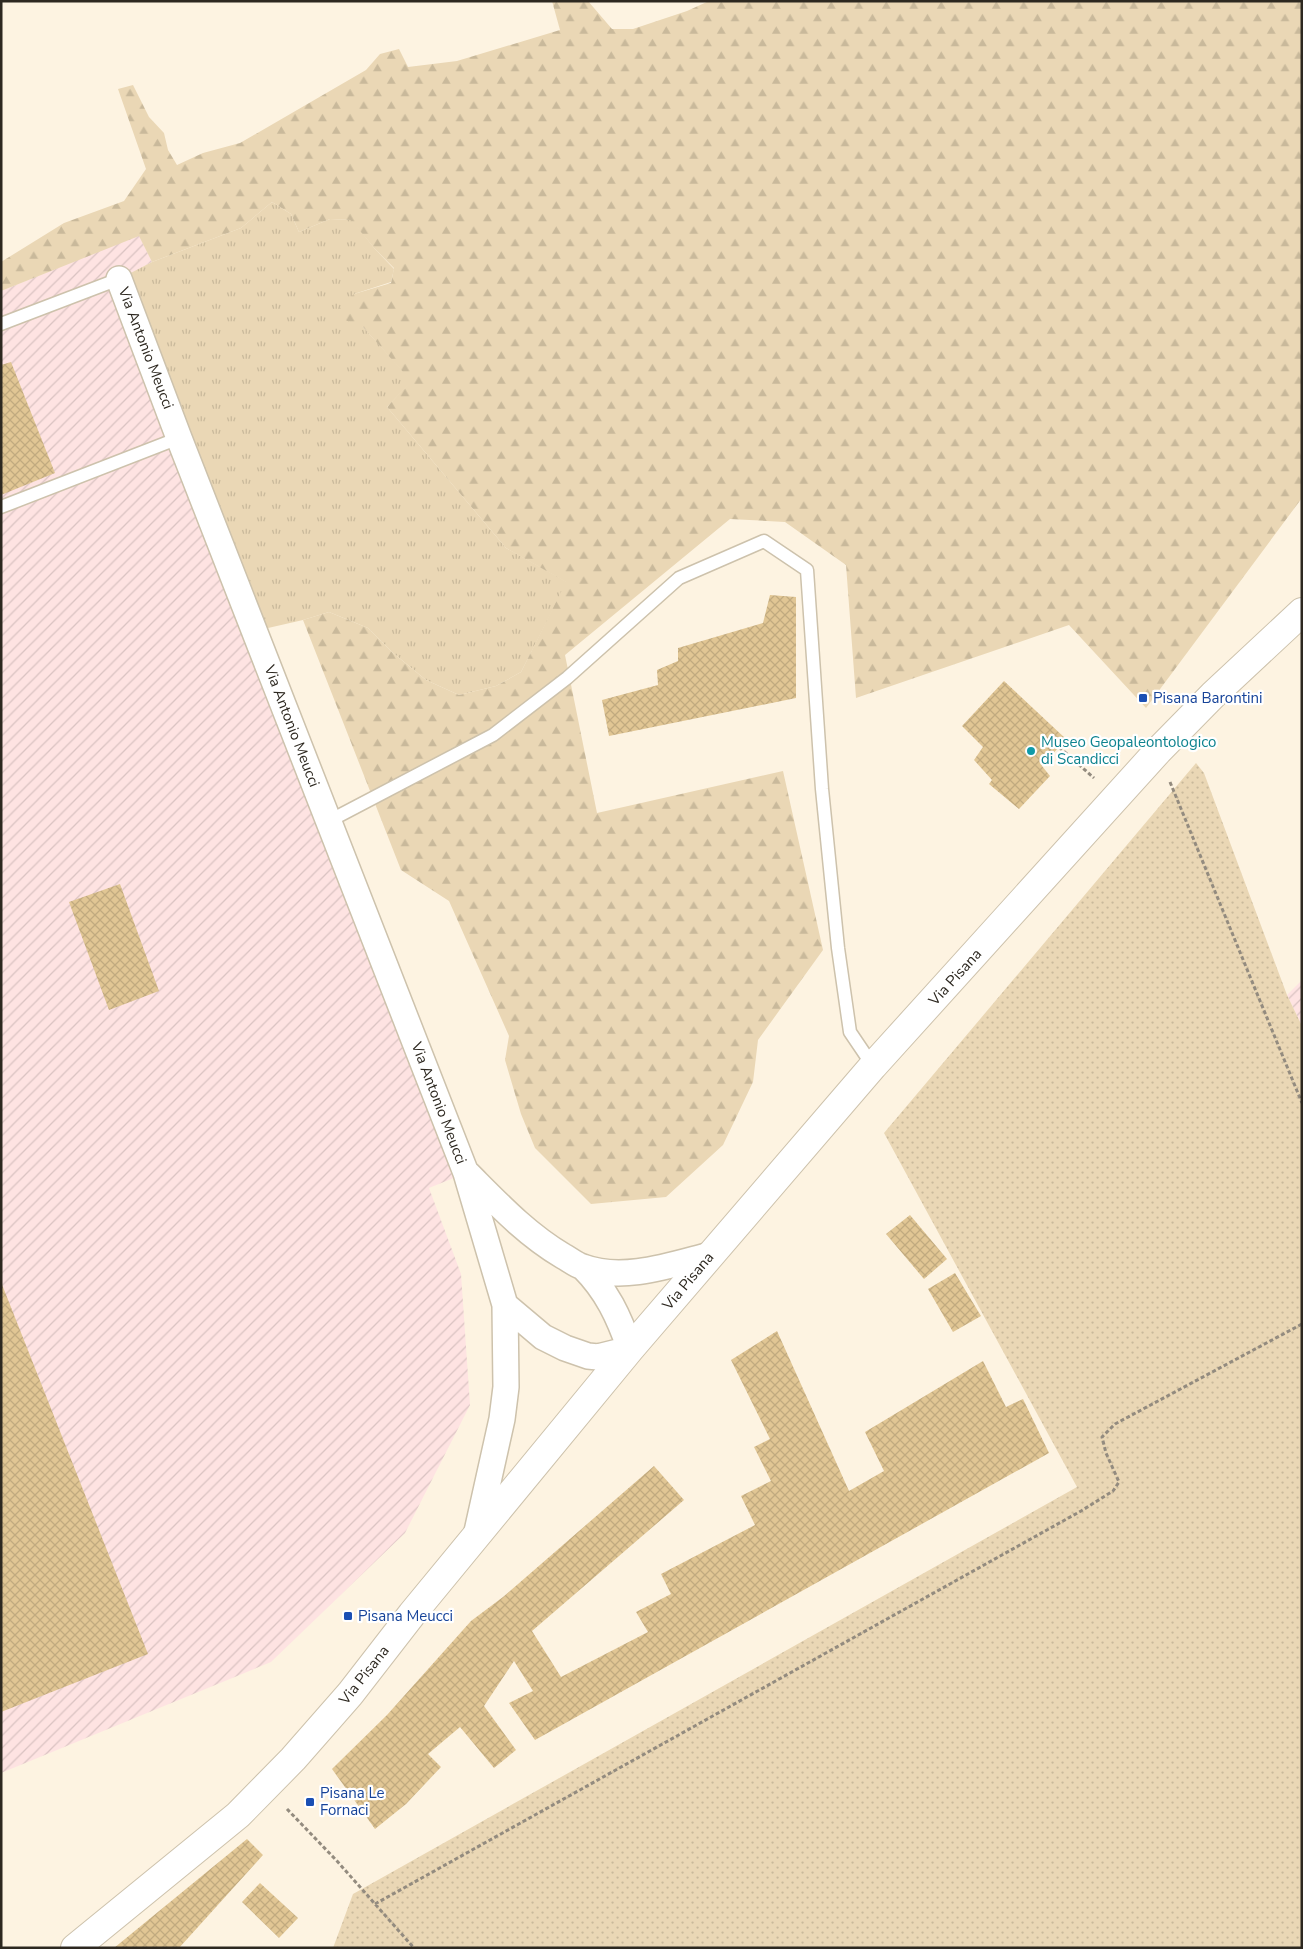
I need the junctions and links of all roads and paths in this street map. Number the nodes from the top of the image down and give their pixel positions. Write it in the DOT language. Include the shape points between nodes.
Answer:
graph roads {
  1 [pos="120,279"];
  2 [pos="1,324"];
  3 [pos="179,438"];
  4 [pos="1,507"];
  5 [pos="1302,612"];
  6 [pos="1060,747"];
  7 [pos="1158,752"];
  8 [pos="1117,798"];
  9 [pos="328,821"];
  10 [pos="873,1066"];
  11 [pos="1302,1103"];
  12 [pos="466,1173"];
  13 [pos="710,1255"];
  14 [pos="583,1267"];
  15 [pos="505,1305"];
  16 [pos="1302,1324"];
  17 [pos="630,1349"];
  18 [pos="476,1536"];
  19 [pos="266,1787"];
  20 [pos="375,1904"];
  21 [pos="75,1948"];
  22 [pos="414,1948"];
  1 -- 2 [label="lane"];
  1 -- 3 [label="street, Via Antonio Meucci"];
  3 -- 4 [label="lane"];
  3 -- 9 [label="street, Via Antonio Meucci"];
  5 -- 7 [label="main road, Via Pisana" via="1213,695"];
  6 -- 8 [label="path"];
  7 -- 8 [label="main road, Via Pisana"];
  7 -- 11 [label="path"];
  8 -- 10 [label="main road, Via Pisana"];
  9 -- 10 [label="lane" via="494,736 567,678 679,578 764,541 807,570 822,788 838,948 850,1032"];
  9 -- 12 [label="street, Via Antonio Meucci"];
  10 -- 13 [label="main road, Via Pisana"];
  12 -- 14 [label="street, Via Antonio Meucci" via="534,1237"];
  12 -- 15 [label="street, Via Antonio Meucci"];
  13 -- 14 [label="street, Via Antonio Meucci" via="665,1267 629,1272"];
  13 -- 17 [label="main road, Via Pisana"];
  14 -- 17 [label="street, Via Antonio Meucci" via="610,1300"];
  15 -- 17 [label="street" via="553,1343 573,1351 598,1358"];
  15 -- 18 [label="street, Via Antonio Meucci" via="503,1411"];
  16 -- 20 [label="path" via="1115,1424 1102,1438 1119,1482 1113,1491"];
  17 -- 18 [label="main road, Via Pisana"];
  18 -- 19 [label="main road, Via Pisana" via="350,1694"];
  19 -- 20 [label="path"];
  19 -- 21 [label="main road, Via Pisana" via="238,1815"];
  20 -- 22 [label="path"];
}
